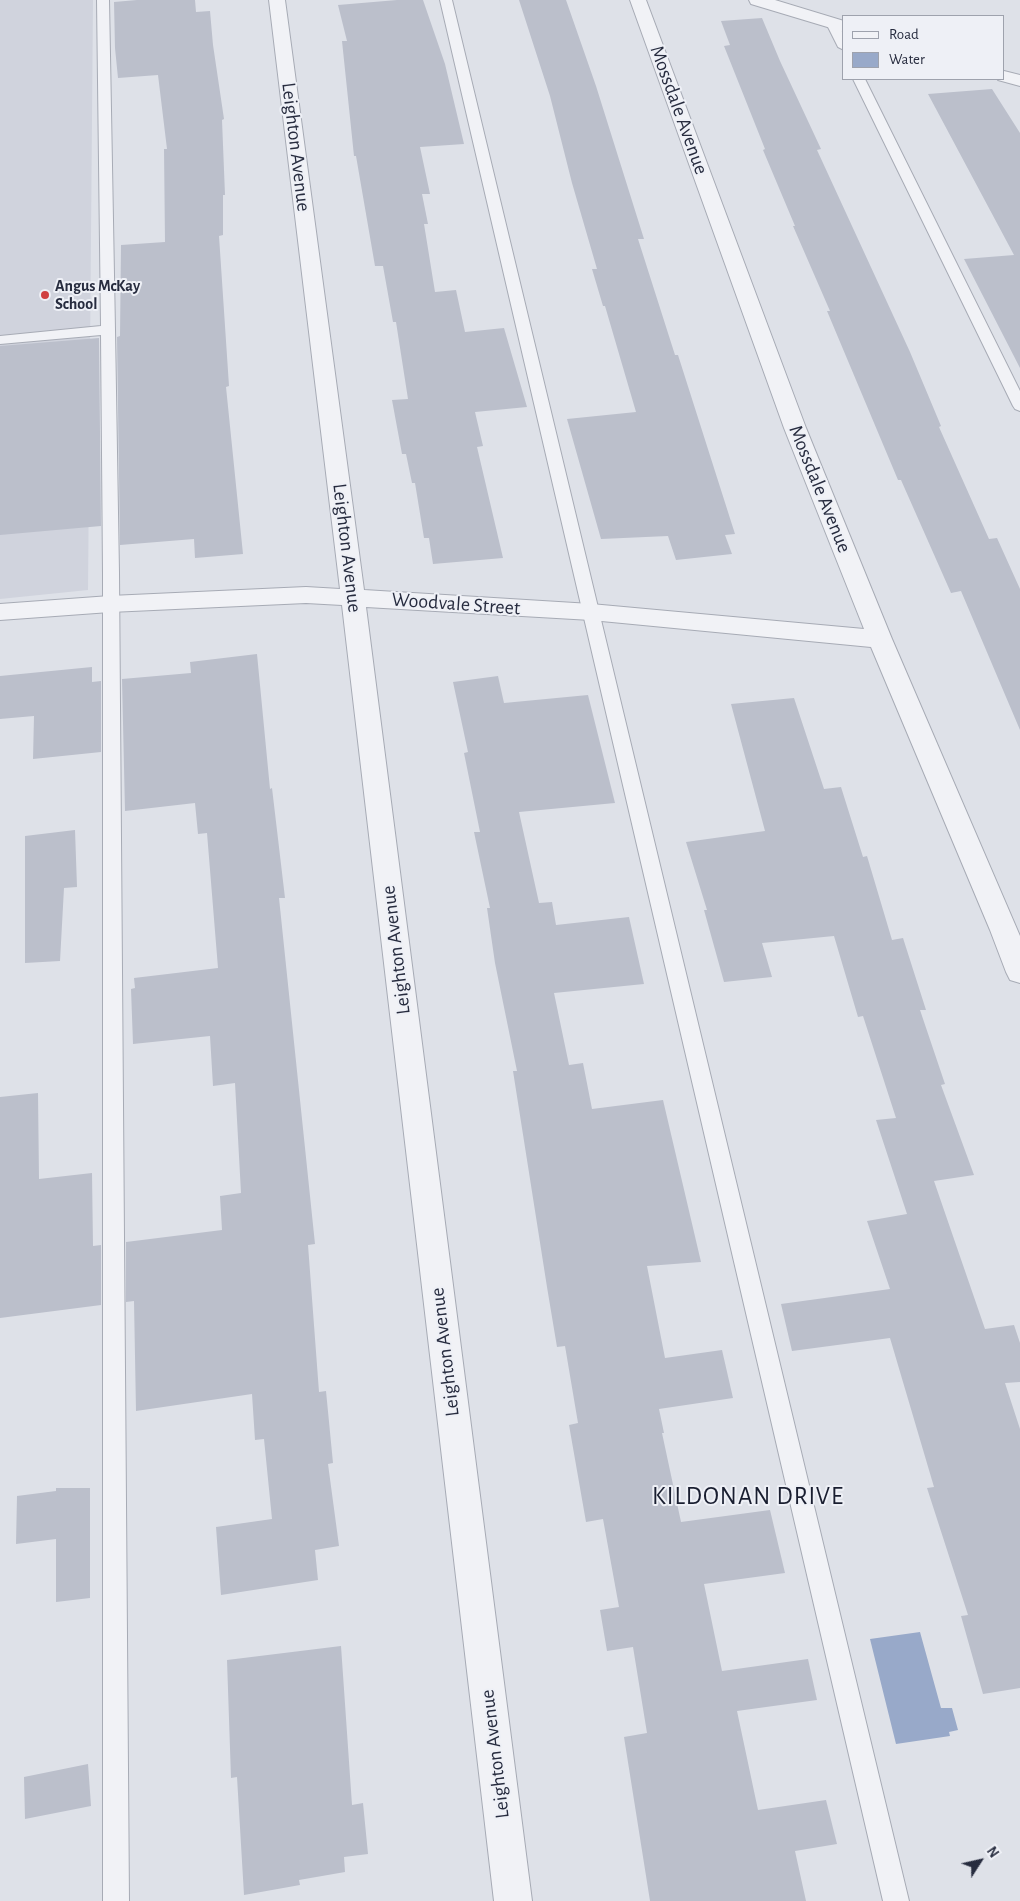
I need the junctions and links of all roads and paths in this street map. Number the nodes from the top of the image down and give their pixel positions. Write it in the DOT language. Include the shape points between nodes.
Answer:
graph roads {
  1 [pos="103,0"];
  2 [pos="278,0"];
  3 [pos="446,0"];
  4 [pos="638,0"];
  5 [pos="757,0"];
  6 [pos="838,25"];
  7 [pos="842,40"];
  8 [pos="1005,76"];
  9 [pos="859,80"];
  10 [pos="1020,81"];
  11 [pos="108,330"];
  12 [pos="0,340"];
  13 [pos="1020,406"];
  14 [pos="353,597"];
  15 [pos="110,604"];
  16 [pos="0,612"];
  17 [pos="591,612"];
  18 [pos="880,639"];
  19 [pos="1012,929"];
  20 [pos="1020,972"];
  21 [pos="116,1901"];
  22 [pos="512,1901"];
  23 [pos="896,1901"];
  1 -- 11 [label="lane"];
  2 -- 14 [label="street, Leighton Avenue"];
  3 -- 17 [label="lane"];
  4 -- 18 [label="street, Mossdale Avenue" via="795,428"];
  5 -- 6 [label="street"];
  6 -- 7 [label="lane"];
  8 -- 10 [label="street"];
  9 -- 13 [label="lane"];
  11 -- 12 [label="lane"];
  11 -- 15 [label="lane"];
  14 -- 15 [label="street, Woodvale Street" via="306,595"];
  14 -- 17 [label="street, Woodvale Street"];
  14 -- 22 [label="street, Leighton Avenue"];
  15 -- 16 [label="street, Woodvale Street"];
  15 -- 21 [label="lane"];
  17 -- 18 [label="street, Woodvale Street"];
  17 -- 23 [label="lane"];
  18 -- 19 [label="street, Mossdale Avenue"];
  19 -- 20 [label="street, Mossdale Avenue"];
}
